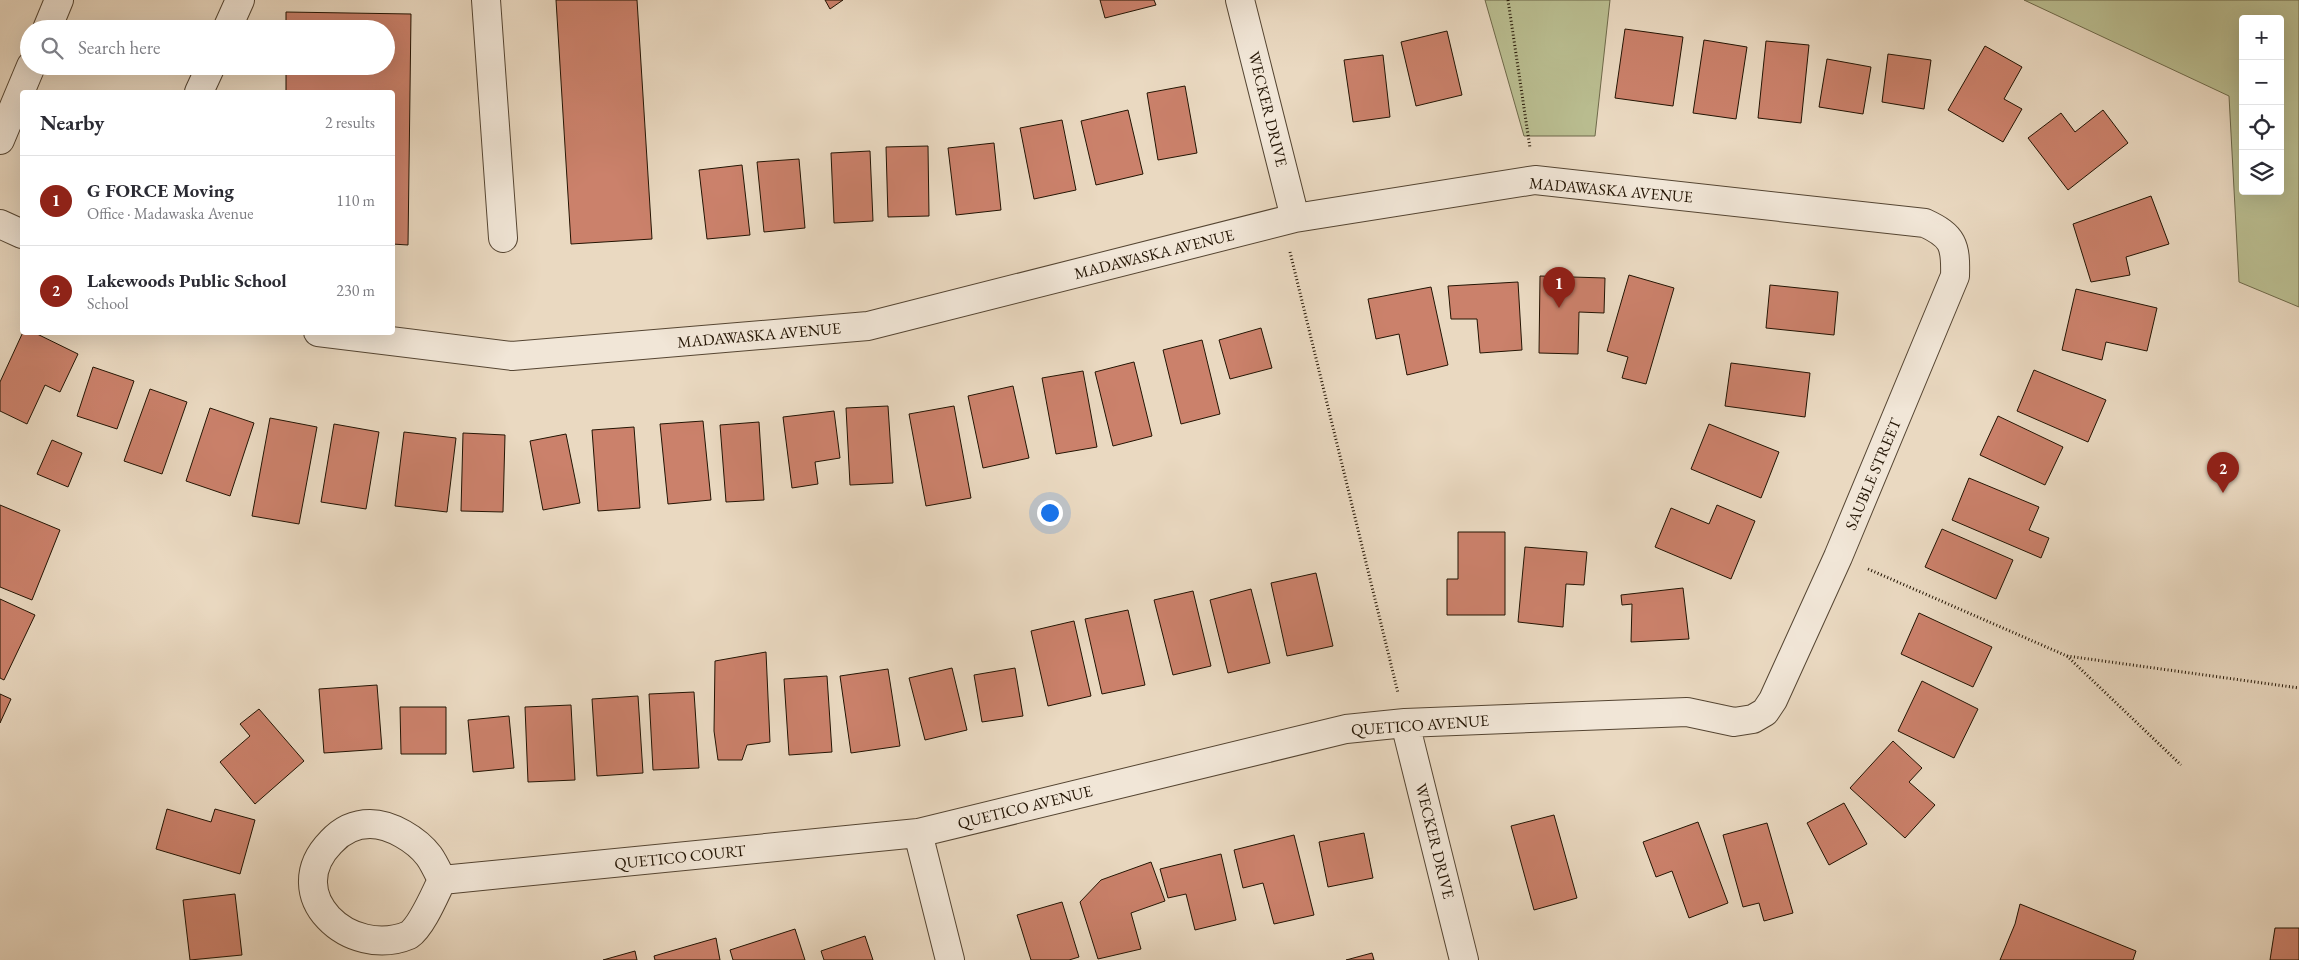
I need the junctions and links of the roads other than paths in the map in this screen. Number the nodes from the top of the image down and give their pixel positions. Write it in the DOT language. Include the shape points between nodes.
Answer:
graph roads {
  1 [pos="59,0"];
  2 [pos="240,0"];
  3 [pos="486,0"];
  4 [pos="1240,0"];
  5 [pos="51,20"];
  6 [pos="231,20"];
  7 [pos="27,75"];
  8 [pos="207,75"];
  9 [pos="21,90"];
  10 [pos="200,90"];
  11 [pos="20,92"];
  12 [pos="0,140"];
  13 [pos="1289,220"];
  14 [pos="0,224"];
  15 [pos="20,233"];
  16 [pos="503,238"];
  17 [pos="1955,276"];
  18 [pos="342,335"];
  19 [pos="1786,670"];
  20 [pos="1405,723"];
  21 [pos="918,833"];
  22 [pos="442,880"];
  23 [pos="950,960"];
  24 [pos="1464,960"];
  1 -- 5 [label="street"];
  2 -- 6 [label="street"];
  3 -- 16 [label="street"];
  4 -- 13 [label="street, WECKER DRIVE"];
  7 -- 9 [label="street"];
  8 -- 10 [label="street"];
  11 -- 12 [label="street"];
  13 -- 17 [label="street, MADAWASKA AVENUE" via="1535,180 1925,223 1942,231 1952,243"];
  13 -- 18 [label="street, MADAWASKA AVENUE" via="868,326 512,356"];
  14 -- 15 [label="street"];
  17 -- 19 [label="street, SAUBLE STREET" via="1838,556"];
  19 -- 20 [label="street, QUETICO AVENUE" via="1765,712 1753,719 1734,722 1687,712"];
  20 -- 21 [label="street, QUETICO AVENUE" via="1346,729"];
  20 -- 24 [label="street, WECKER DRIVE"];
  21 -- 22 [label="street, QUETICO COURT"];
  21 -- 23 [label="street"];
  22 -- 22 [label="street" via="429,856 414,842 378,824 356,824 338,834 320,852 313,871 313,893 323,919 340,936 361,946 385,947 410,935 428,910"];
}
